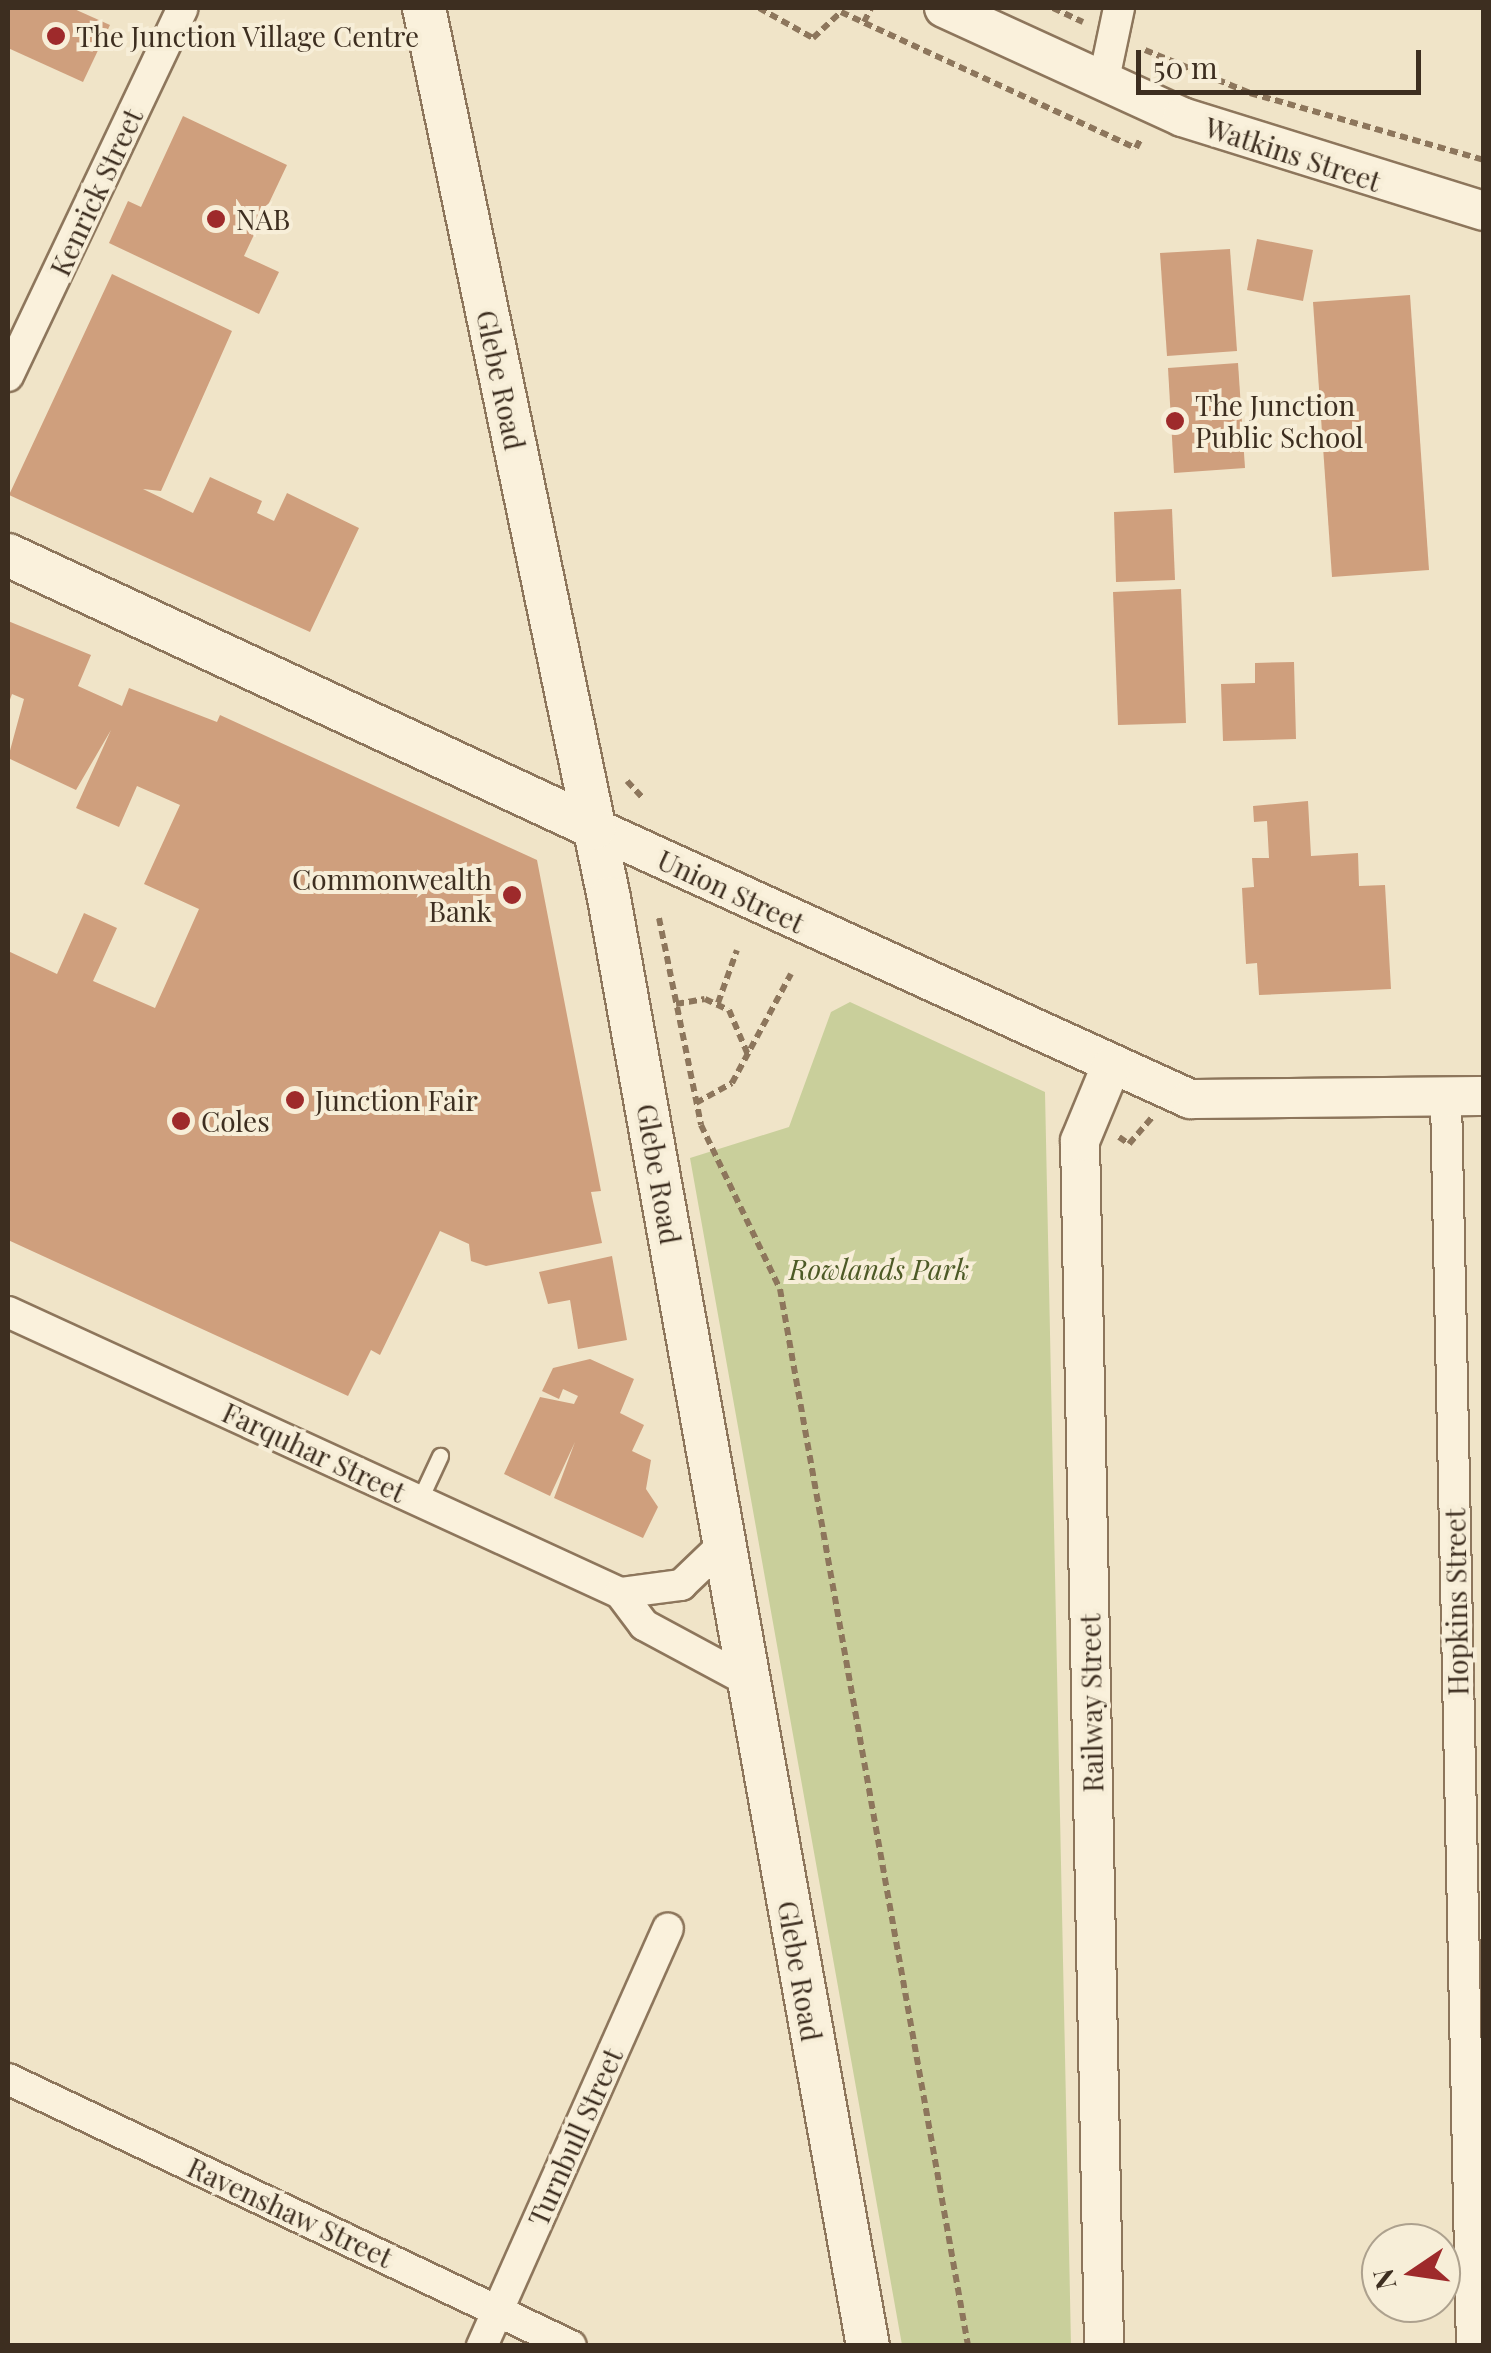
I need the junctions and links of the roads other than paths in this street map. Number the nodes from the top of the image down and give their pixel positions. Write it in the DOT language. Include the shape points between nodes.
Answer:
graph roads {
  1 [pos="183,8"];
  2 [pos="424,8"];
  3 [pos="944,8"];
  4 [pos="1119,8"];
  5 [pos="1103,84"];
  6 [pos="1484,210"];
  7 [pos="8,376"];
  8 [pos="8,554"];
  9 [pos="594,828"];
  10 [pos="1111,1066"];
  11 [pos="1484,1096"];
  12 [pos="1446,1098"];
  13 [pos="8,1312"];
  14 [pos="440,1456"];
  15 [pos="419,1501"];
  16 [pos="726,1544"];
  17 [pos="620,1593"];
  18 [pos="750,1682"];
  19 [pos="668,1929"];
  20 [pos="8,2080"];
  21 [pos="498,2310"];
  22 [pos="482,2346"];
  23 [pos="572,2346"];
  24 [pos="868,2346"];
  25 [pos="1104,2346"];
  26 [pos="1472,2346"];
  1 -- 7 [label="street, Kenrick Street"];
  2 -- 9 [label="main road, Glebe Road"];
  3 -- 5 [label="street, Watkins Street"];
  4 -- 5 [label="street" via="1118,39"];
  5 -- 6 [label="street, Watkins Street" via="1372,181"];
  8 -- 9 [label="main road, Union Street"];
  9 -- 10 [label="street, Union Street"];
  9 -- 16 [label="main road, Glebe Road"];
  10 -- 12 [label="street, Union Street" via="1201,1101"];
  10 -- 25 [label="street, Railway Street" via="1080,1141"];
  11 -- 12 [label="street, Union Street"];
  12 -- 26 [label="street, Hopkins Street"];
  13 -- 15 [label="street, Farquhar Street"];
  14 -- 15 [label="lane"];
  15 -- 17 [label="street, Farquhar Street"];
  16 -- 17 [label="street" via="681,1585"];
  16 -- 18 [label="main road, Glebe Road"];
  17 -- 18 [label="street, Farquhar Street" via="644,1626"];
  18 -- 24 [label="main road, Glebe Road"];
  19 -- 21 [label="street, Turnbull Street"];
  20 -- 21 [label="street, Ravenshaw Street"];
  21 -- 22 [label="street, Turnbull Street"];
  21 -- 23 [label="street, Ravenshaw Street"];
}
